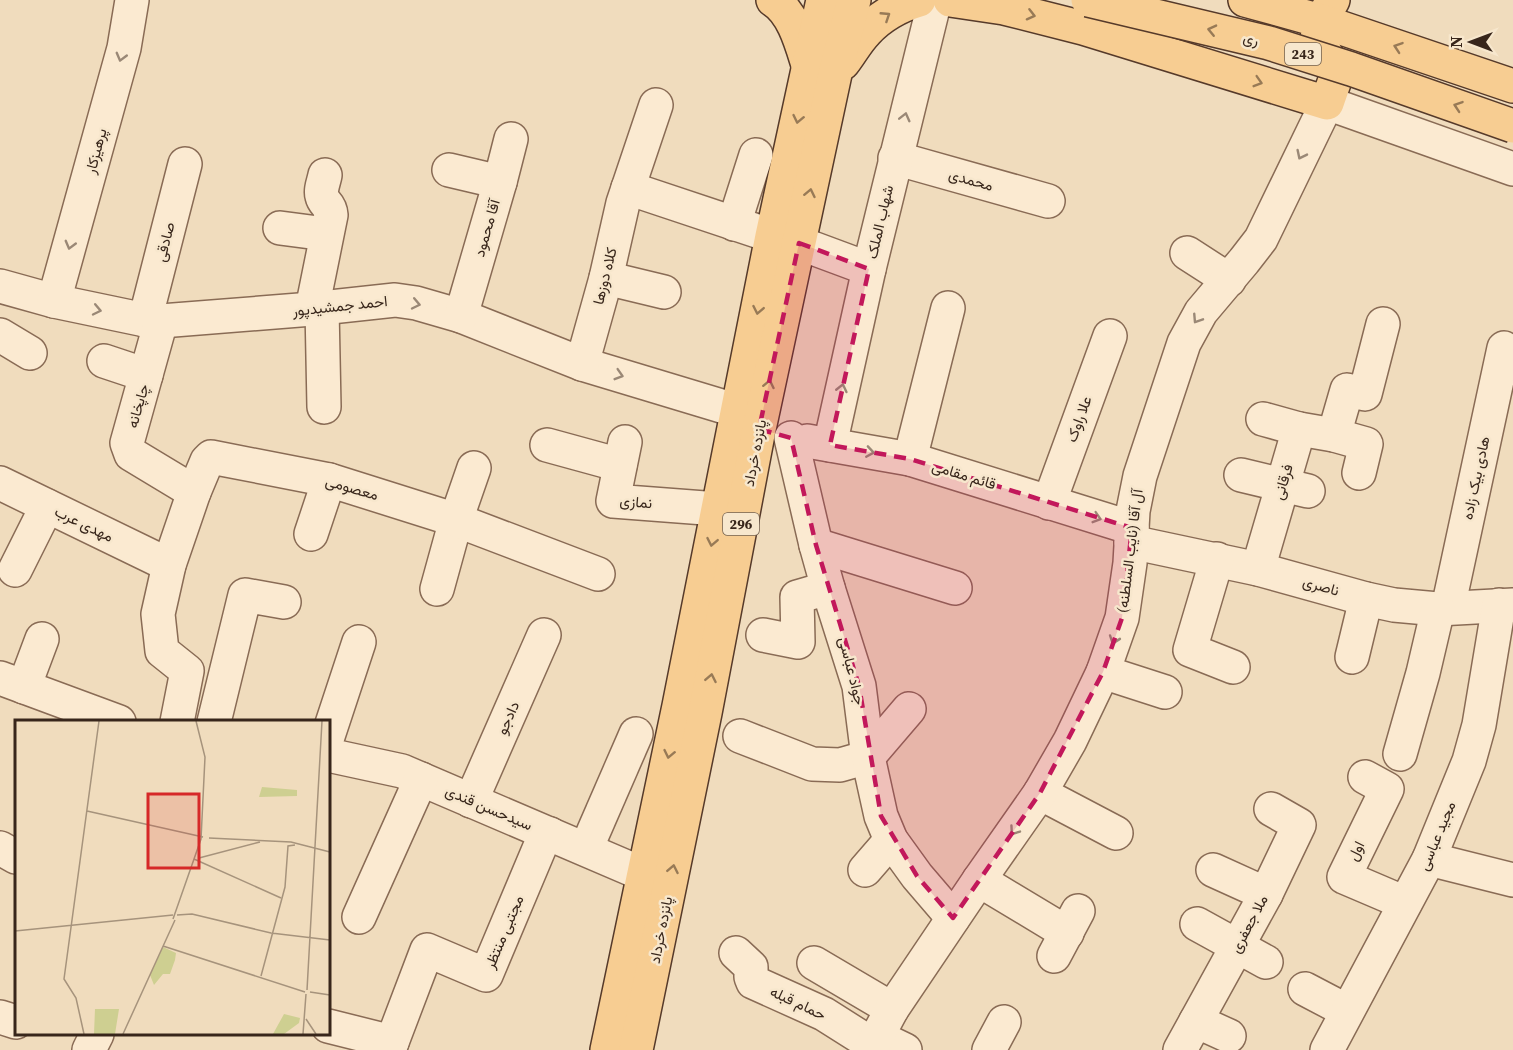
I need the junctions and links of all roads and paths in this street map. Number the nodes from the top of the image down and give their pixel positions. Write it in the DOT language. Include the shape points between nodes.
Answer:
graph roads {
  1 [pos="132,0"];
  2 [pos="773,0"];
  3 [pos="823,0"];
  4 [pos="854,0"];
  5 [pos="919,0"];
  6 [pos="935,0"];
  7 [pos="950,0"];
  8 [pos="1088,0"];
  9 [pos="1245,0"];
  10 [pos="1309,9"];
  11 [pos="822,71"];
  12 [pos="1513,84"];
  13 [pos="1327,103"];
  14 [pos="656,105"];
  15 [pos="1513,126"];
  16 [pos="511,139"];
  17 [pos="756,155"];
  18 [pos="895,158"];
  19 [pos="185,164"];
  20 [pos="1513,169"];
  21 [pos="449,170"];
  22 [pos="325,175"];
  23 [pos="500,182"];
  24 [pos="628,188"];
  25 [pos="1048,201"];
  26 [pos="734,224"];
  27 [pos="280,228"];
  28 [pos="326,234"];
  29 [pos="786,239"];
  30 [pos="1187,253"];
  31 [pos="869,268"];
  32 [pos="606,278"];
  33 [pos="1229,280"];
  34 [pos="0,287"];
  35 [pos="664,292"];
  36 [pos="54,301"];
  37 [pos="317,308"];
  38 [pos="948,308"];
  39 [pos="461,316"];
  40 [pos="153,321"];
  41 [pos="1383,324"];
  42 [pos="0,336"];
  43 [pos="1110,336"];
  44 [pos="1504,348"];
  45 [pos="30,353"];
  46 [pos="104,361"];
  47 [pos="582,364"];
  48 [pos="146,375"];
  49 [pos="324,407"];
  50 [pos="748,420"];
  51 [pos="1263,420"];
  52 [pos="1299,429"];
  53 [pos="1334,435"];
  54 [pos="791,438"];
  55 [pos="547,446"];
  56 [pos="830,446"];
  57 [pos="910,459"];
  58 [pos="474,468"];
  59 [pos="1359,473"];
  60 [pos="1241,475"];
  61 [pos="329,480"];
  62 [pos="0,483"];
  63 [pos="1295,488"];
  64 [pos="194,492"];
  65 [pos="1049,503"];
  66 [pos="47,506"];
  67 [pos="718,509"];
  68 [pos="456,520"];
  69 [pos="311,534"];
  70 [pos="1132,535"];
  71 [pos="816,545"];
  72 [pos="1217,559"];
  73 [pos="169,565"];
  74 [pos="1258,569"];
  75 [pos="15,570"];
  76 [pos="598,574"];
  77 [pos="828,588"];
  78 [pos="955,588"];
  79 [pos="437,589"];
  80 [pos="1366,599"];
  81 [pos="284,602"];
  82 [pos="1506,605"];
  83 [pos="1443,608"];
  84 [pos="544,634"];
  85 [pos="763,635"];
  86 [pos="42,639"];
  87 [pos="359,642"];
  88 [pos="1352,657"];
  89 [pos="1233,668"];
  90 [pos="1103,672"];
  91 [pos="12,683"];
  92 [pos="1165,692"];
  93 [pos="909,709"];
  94 [pos="114,720"];
  95 [pos="177,720"];
  96 [pos="214,720"];
  97 [pos="330,730"];
  98 [pos="636,734"];
  99 [pos="740,736"];
  100 [pos="1400,754"];
  101 [pos="330,755"];
  102 [pos="868,758"];
  103 [pos="1365,777"];
  104 [pos="421,779"];
  105 [pos="1040,793"];
  106 [pos="471,801"];
  107 [pos="1270,809"];
  108 [pos="1116,833"];
  109 [pos="550,834"];
  110 [pos="891,840"];
  111 [pos="0,848"];
  112 [pos="586,849"];
  113 [pos="15,856"];
  114 [pos="1429,859"];
  115 [pos="865,870"];
  116 [pos="1213,870"];
  117 [pos="645,875"];
  118 [pos="979,880"];
  119 [pos="1513,880"];
  120 [pos="1266,894"];
  121 [pos="1405,903"];
  122 [pos="359,917"];
  123 [pos="953,918"];
  124 [pos="1197,924"];
  125 [pos="1066,934"];
  126 [pos="1237,946"];
  127 [pos="736,953"];
  128 [pos="1266,962"];
  129 [pos="814,963"];
  130 [pos="1305,989"];
  131 [pos="633,994"];
  132 [pos="1347,1011"];
  133 [pos="0,1017"];
  134 [pos="15,1022"];
  135 [pos="1196,1022"];
  136 [pos="330,1027"];
  137 [pos="96,1035"];
  138 [pos="1229,1036"];
  139 [pos="884,1038"];
  140 [pos="390,1046"];
  141 [pos="89,1050"];
  142 [pos="607,1050"];
  143 [pos="636,1050"];
  144 [pos="1180,1050"];
  145 [pos="1327,1050"];
  1 -- 36 [label="street, پرهیزکار, one-way" via="124,48"];
  2 -- 11 [label="main road" via="781,5"];
  3 -- 11 [label="main road, پانزده خرداد / 296"];
  4 -- 11 [label="main road, پانزده خرداد / 296"];
  11 -- 5 [label="main road, one-way" via="872,25"];
  18 -- 6 [label="street, شهاب الملک, one-way"];
  7 -- 13 [label="main road, one-way" via="1004,8 1083,28"];
  15 -- 8 [label="main road, ری / 243, one-way, bridge" via="1269,43"];
  9 -- 10 [label="main road"];
  12 -- 10 [label="main road, one-way"];
  10 -- 13 [label="main road" via="1317,38 1337,74"];
  11 -- 29 [label="main road, پانزده خرداد / 296"];
  13 -- 20 [label="street"];
  13 -- 33 [label="street, آل آقا (نایب السلطنه), one-way" via="1261,239"];
  14 -- 24 [label="street, کلاه دوزها"];
  16 -- 23 [label="street, آقا محمود"];
  17 -- 26 [label="street"];
  18 -- 25 [label="street, محمدی"];
  18 -- 31 [label="street, شهاب الملک"];
  19 -- 40 [label="street, صادقی"];
  21 -- 23 [label="street"];
  22 -- 28 [label="street" via="322,198 331,211"];
  23 -- 39 [label="street, آقا محمود"];
  24 -- 26 [label="street"];
  24 -- 32 [label="street, کلاه دوزها"];
  26 -- 29 [label="street"];
  27 -- 28 [label="street"];
  28 -- 37 [label="street"];
  29 -- 31 [label="street"];
  29 -- 50 [label="main road, پانزده خرداد / 296"];
  30 -- 33 [label="street"];
  56 -- 31 [label="street, شهاب الملک, one-way"];
  32 -- 35 [label="street"];
  32 -- 47 [label="street, کلاه دوزها"];
  33 -- 70 [label="street, آل آقا (نایب السلطنه), one-way" via="1201,312 1184,343 1140,476"];
  34 -- 36 [label="street, احمد جمشیدپور"];
  36 -- 40 [label="street, احمد جمشیدپور, one-way"];
  37 -- 39 [label="street, احمد جمشیدپور, one-way" via="395,300"];
  37 -- 40 [label="street, احمد جمشیدپور"];
  37 -- 49 [label="street"];
  38 -- 57 [label="street"];
  39 -- 47 [label="street, احمد جمشیدپور"];
  40 -- 48 [label="street, چاپخانه"];
  41 -- 53 [label="street" via="1365,394 1347,390"];
  42 -- 45 [label="street"];
  43 -- 65 [label="street, علا راوک"];
  44 -- 83 [label="street, هادی بیک زاده"];
  46 -- 48 [label="street"];
  47 -- 50 [label="street, احمد جمشیدپور, one-way"];
  48 -- 64 [label="street, چاپخانه" via="127,443 131,454"];
  50 -- 54 [label="street"];
  50 -- 67 [label="main road, پانزده خرداد / 296"];
  131 -- 50 [label="main road, پانزده خرداد / 296, one-way" via="707,702"];
  51 -- 52 [label="street"];
  52 -- 53 [label="street"];
  52 -- 63 [label="street, فرقانی"];
  53 -- 59 [label="street" via="1366,444"];
  54 -- 56 [label="street, قائم مقامی"];
  54 -- 71 [label="street, جواد عباسی"];
  55 -- 67 [label="street, نمازی" via="622,453 613,501"];
  56 -- 57 [label="street, قائم مقامی, one-way"];
  57 -- 65 [label="street, قائم مقامی"];
  58 -- 68 [label="street"];
  60 -- 63 [label="street"];
  61 -- 64 [label="street, معصومی" via="211,457"];
  61 -- 68 [label="street, معصومی"];
  61 -- 69 [label="street"];
  62 -- 66 [label="street, مهدی عرب"];
  63 -- 74 [label="street, فرقانی"];
  64 -- 73 [label="street, معصومی"];
  65 -- 70 [label="street, قائم مقامی, one-way"];
  66 -- 73 [label="street, مهدی عرب"];
  66 -- 75 [label="street"];
  67 -- 117 [label="main road, پانزده خرداد / 296, one-way"];
  68 -- 76 [label="street, معصومی"];
  68 -- 79 [label="street"];
  70 -- 72 [label="street, ناصری"];
  70 -- 90 [label="street, آل آقا (نایب السلطنه), one-way" via="1122,618"];
  71 -- 77 [label="street, جواد عباسی"];
  71 -- 78 [label="street"];
  72 -- 74 [label="street, ناصری"];
  72 -- 89 [label="street" via="1190,650"];
  73 -- 95 [label="street, معصومی" via="158,614 162,651 187,671"];
  74 -- 80 [label="street, ناصری"];
  77 -- 85 [label="street" via="797,597 798,642"];
  77 -- 102 [label="street, جواد عباسی" via="859,686"];
  80 -- 83 [label="street, ناصری"];
  80 -- 88 [label="street"];
  81 -- 96 [label="street" via="245,596"];
  82 -- 83 [label="street, ناصری"];
  82 -- 114 [label="street, مجید عباسی" via="1469,761"];
  83 -- 100 [label="street, هادی بیک زاده"];
  84 -- 106 [label="street, دادجو"];
  86 -- 91 [label="street"];
  87 -- 97 [label="street"];
  90 -- 92 [label="street"];
  90 -- 105 [label="street, آل آقا (نایب السلطنه)"];
  91 -- 94 [label="street"];
  93 -- 102 [label="street"];
  98 -- 112 [label="street"];
  99 -- 102 [label="street" via="812,764 840,765"];
  101 -- 104 [label="street, سیدحسن قندی"];
  102 -- 110 [label="street, جواد عباسی" via="881,816"];
  103 -- 121 [label="street, اول" via="1387,789 1344,877"];
  104 -- 106 [label="street, سیدحسن قندی"];
  104 -- 122 [label="street"];
  105 -- 108 [label="street"];
  105 -- 118 [label="street, آل آقا (نایب السلطنه), one-way"];
  106 -- 109 [label="street, سیدحسن قندی"];
  107 -- 120 [label="street, ملا جعفری" via="1299,825"];
  109 -- 112 [label="street, سیدحسن قندی"];
  109 -- 140 [label="street, مجتبی منتظر" via="542,842 486,975 428,950"];
  110 -- 115 [label="street"];
  110 -- 123 [label="street, جواد عباسی"];
  111 -- 113 [label="street"];
  112 -- 117 [label="street, سیدحسن قندی"];
  114 -- 119 [label="street"];
  114 -- 121 [label="street, مجید عباسی"];
  116 -- 120 [label="street"];
  117 -- 131 [label="main road, پانزده خرداد / 296"];
  118 -- 123 [label="street, آل آقا (نایب السلطنه)"];
  118 -- 125 [label="street"];
  120 -- 126 [label="street, ملا جعفری"];
  121 -- 132 [label="street, مجید عباسی"];
  123 -- 139 [label="street, آل آقا (نایب السلطنه)"];
  124 -- 126 [label="street"];
  126 -- 128 [label="street"];
  126 -- 135 [label="street, ملا جعفری"];
  127 -- 139 [label="street, حمام قبله" via="751,967 753,982"];
  129 -- 139 [label="street"];
  130 -- 132 [label="street"];
  131 -- 142 [label="main road, پانزده خرداد / 296"];
  131 -- 143 [label="main road, پانزده خرداد / 296"];
  132 -- 145 [label="street, مجید عباسی"];
  133 -- 134 [label="street"];
  135 -- 138 [label="street"];
  135 -- 144 [label="street, ملا جعفری"];
  136 -- 140 [label="street"];
  137 -- 141 [label="street"];
}
